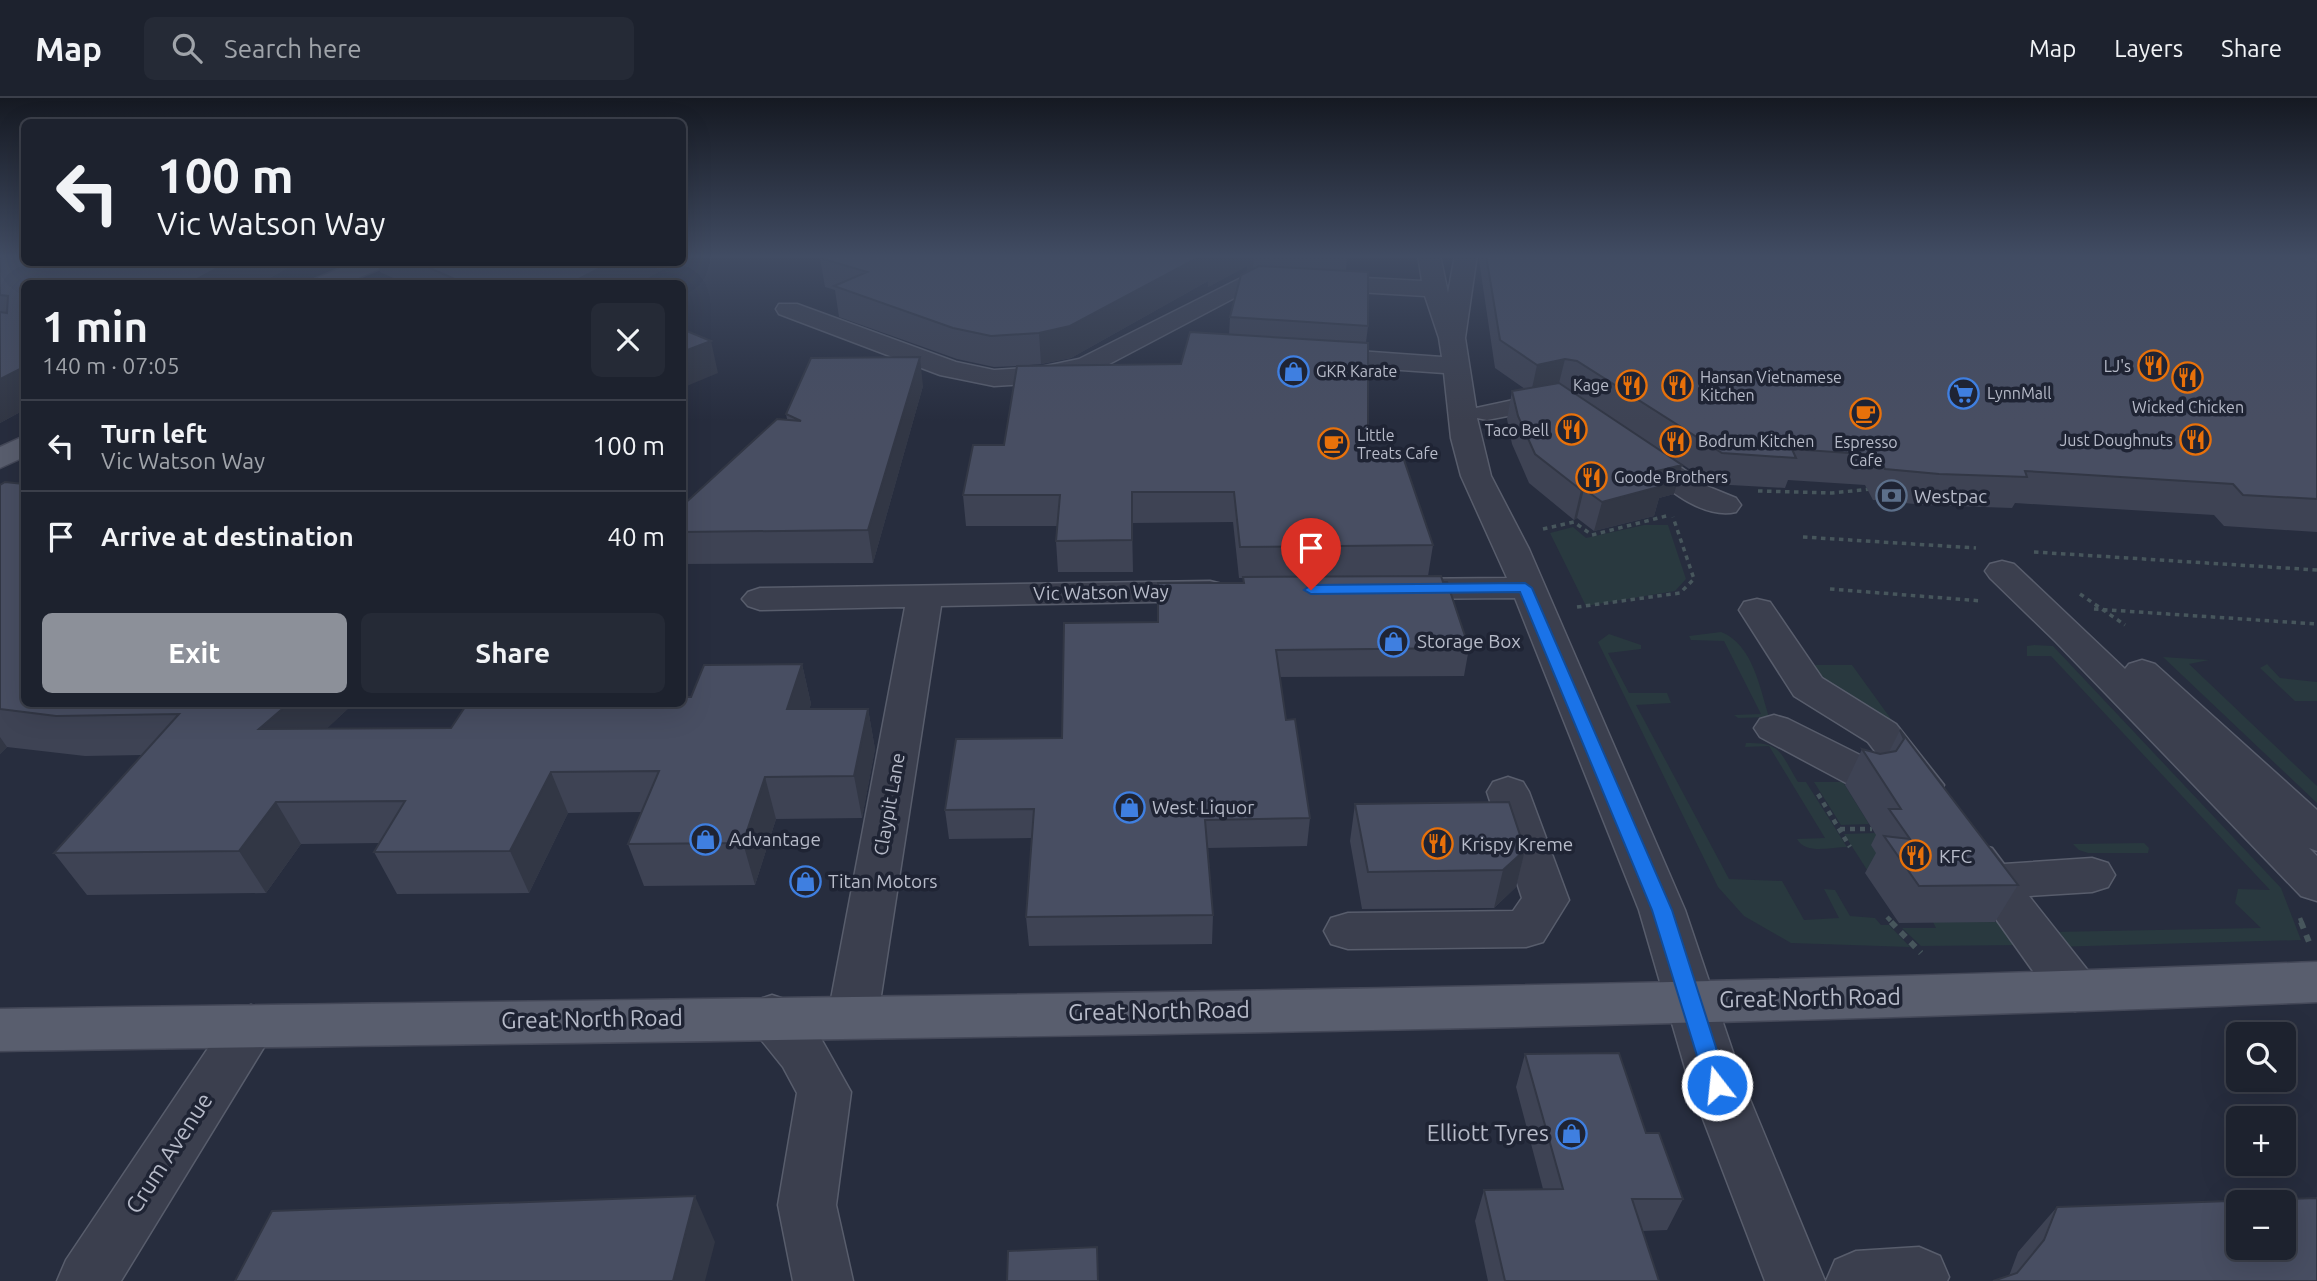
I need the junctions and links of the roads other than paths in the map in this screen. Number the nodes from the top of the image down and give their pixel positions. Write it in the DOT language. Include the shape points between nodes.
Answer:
graph roads {
  1 [pos="791,310"];
  2 [pos="1193,310"];
  3 [pos="1442,310"];
  4 [pos="1460,310"];
  5 [pos="1127,345"];
  6 [pos="1168,348"];
  7 [pos="1455,352"];
  8 [pos="1291,355"];
  9 [pos="1487,412"];
  10 [pos="1582,413"];
  11 [pos="1616,436"];
  12 [pos="21,447"];
  13 [pos="0,459"];
  14 [pos="1725,505"];
  15 [pos="1525,588"];
  16 [pos="1366,589"];
  17 [pos="1242,591"];
  18 [pos="925,594"];
  19 [pos="760,599"];
  20 [pos="1757,610"];
  21 [pos="1772,681"];
  22 [pos="1774,728"];
  23 [pos="1882,733"];
  24 [pos="1863,774"];
  25 [pos="1508,792"];
  26 [pos="2317,835"];
  27 [pos="2092,875"];
  28 [pos="1992,882"];
  29 [pos="2317,884"];
  30 [pos="1348,931"];
  31 [pos="2317,982"];
  32 [pos="2075,991"];
  33 [pos="1693,1000"];
  34 [pos="853,1015"];
  35 [pos="772,1016"];
  36 [pos="251,1026"];
  37 [pos="0,1030"];
  38 [pos="1919,1277"];
  39 [pos="87,1281"];
  40 [pos="823,1281"];
  41 [pos="1795,1281"];
  42 [pos="1856,1281"];
  1 -- 5 [label="street" via="950,369 994,377 1041,375 1087,365"];
  2 -- 5 [label="street"];
  3 -- 7 [label="street"];
  4 -- 7 [label="street"];
  5 -- 6 [label="street"];
  7 -- 8 [label="street"];
  7 -- 15 [label="street" via="1466,438 1476,476"];
  9 -- 10 [label="street" via="1559,398"];
  11 -- 14 [label="street" via="1698,494"];
  12 -- 13 [label="main road"];
  15 -- 16 [label="street"];
  15 -- 33 [label="street" via="1662,910"];
  17 -- 18 [label="street, Vic Watson Way"];
  18 -- 19 [label="street, Vic Watson Way"];
  18 -- 34 [label="street, Claypit Lane"];
  20 -- 23 [label="street" via="1808,687"];
  21 -- 23 [label="street" via="1820,713"];
  22 -- 24 [label="street"];
  23 -- 28 [label="street"];
  25 -- 30 [label="street" via="1546,900 1526,929"];
  26 -- 29 [label="street" via="2103,636 2007,569"];
  27 -- 28 [label="street"];
  28 -- 32 [label="street"];
  31 -- 32 [label="main road, Great North Road"];
  32 -- 33 [label="main road, Great North Road"];
  33 -- 34 [label="main road, Great North Road"];
  33 -- 41 [label="street" via="1717,1085"];
  34 -- 35 [label="main road, Great North Road"];
  35 -- 36 [label="main road, Great North Road"];
  35 -- 40 [label="street" via="801,1051 824,1092 807,1205"];
  36 -- 37 [label="main road, Great North Road"];
  36 -- 39 [label="street, Crum Avenue"];
  38 -- 42 [label="street"];
}
